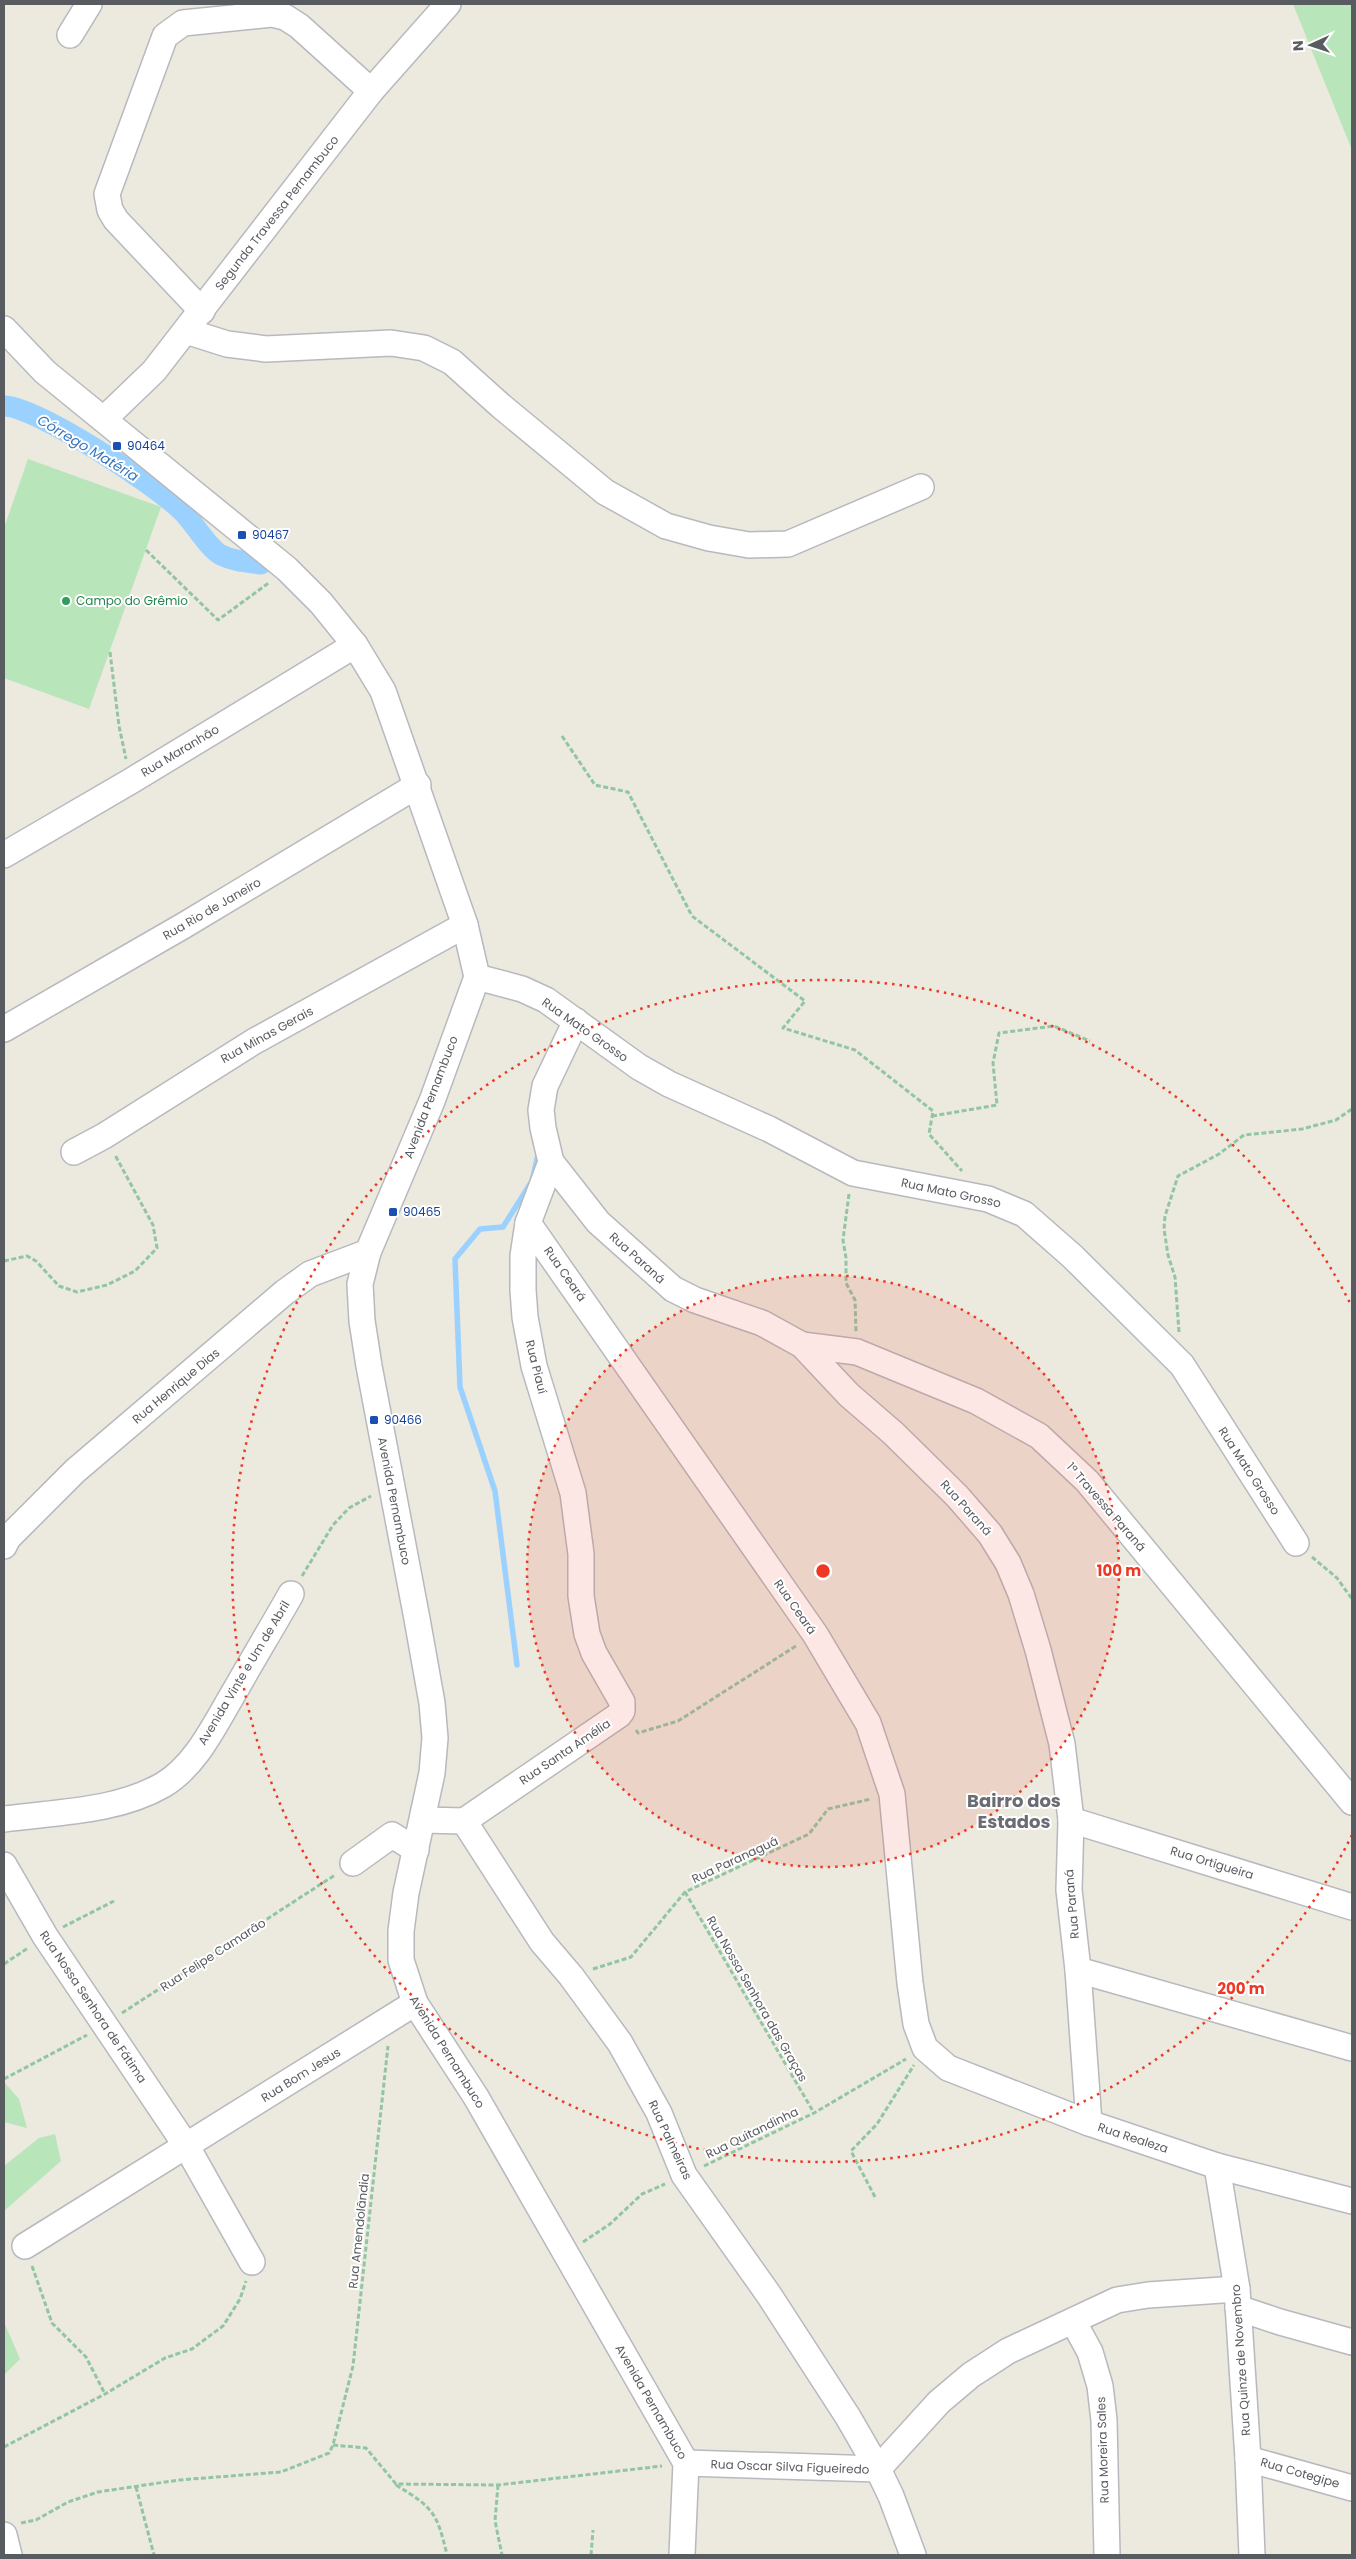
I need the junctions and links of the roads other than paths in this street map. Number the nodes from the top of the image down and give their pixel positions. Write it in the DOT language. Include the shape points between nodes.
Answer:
graph roads {
  1 [pos="89,4"];
  2 [pos="448,4"];
  3 [pos="70,34"];
  4 [pos="371,91"];
  5 [pos="202,311"];
  6 [pos="4,329"];
  7 [pos="186,331"];
  8 [pos="104,419"];
  9 [pos="921,487"];
  10 [pos="355,645"];
  11 [pos="418,785"];
  12 [pos="4,855"];
  13 [pos="465,925"];
  14 [pos="478,977"];
  15 [pos="576,1021"];
  16 [pos="4,1029"];
  17 [pos="74,1152"];
  18 [pos="551,1162"];
  19 [pos="528,1223"];
  20 [pos="368,1252"];
  21 [pos="802,1345"];
  22 [pos="1296,1543"];
  23 [pos="4,1546"];
  24 [pos="292,1594"];
  25 [pos="622,1711"];
  26 [pos="1352,1802"];
  27 [pos="4,1819"];
  28 [pos="423,1820"];
  29 [pos="1071,1820"];
  30 [pos="464,1821"];
  31 [pos="416,1850"];
  32 [pos="353,1862"];
  33 [pos="4,1865"];
  34 [pos="1352,1907"];
  35 [pos="1078,1970"];
  36 [pos="415,2003"];
  37 [pos="925,2048"];
  38 [pos="1352,2048"];
  39 [pos="1089,2123"];
  40 [pos="187,2147"];
  41 [pos="1217,2166"];
  42 [pos="1352,2201"];
  43 [pos="25,2246"];
  44 [pos="252,2262"];
  45 [pos="1238,2298"];
  46 [pos="1073,2321"];
  47 [pos="1352,2342"];
  48 [pos="1248,2459"];
  49 [pos="686,2463"];
  50 [pos="878,2470"];
  51 [pos="1352,2488"];
  52 [pos="10,2529"];
  53 [pos="9,2555"];
  54 [pos="682,2555"];
  55 [pos="913,2555"];
  56 [pos="1107,2555"];
  57 [pos="1252,2555"];
  1 -- 3 [label="street"];
  2 -- 4 [label="street, Segunda Travessa Pernambuco"];
  4 -- 5 [label="street, Segunda Travessa Pernambuco"];
  4 -- 5 [label="street" via="285,17 272,14 183,23 165,36 106,194 116,220"];
  5 -- 7 [label="street, Segunda Travessa Pernambuco"];
  6 -- 8 [label="street" via="45,372"];
  7 -- 8 [label="street, Segunda Travessa Pernambuco" via="154,371"];
  7 -- 9 [label="street" via="227,344 266,349 390,343 424,348 452,362 605,492 666,526 709,538 749,545 788,544"];
  8 -- 10 [label="street" via="287,569 321,603"];
  10 -- 11 [label="street" via="383,692"];
  10 -- 12 [label="street, Rua Maranhão"];
  11 -- 13 [label="street"];
  11 -- 16 [label="street, Rua Rio de Janeiro"];
  13 -- 14 [label="street"];
  13 -- 17 [label="street, Rua Minas Gerais" via="253,1042"];
  14 -- 15 [label="street, Rua Mato Grosso" via="546,1000"];
  14 -- 20 [label="street, Avenida Pernambuco" via="432,1101"];
  15 -- 18 [label="street" via="545,1086 541,1110"];
  15 -- 22 [label="street, Rua Mato Grosso" via="639,1067 669,1084 770,1129 853,1174 988,1199 1024,1214 1182,1365"];
  18 -- 19 [label="street, Rua Piauí"];
  18 -- 21 [label="street, Rua Paraná" via="598,1222 673,1289 762,1323"];
  19 -- 25 [label="street, Rua Piauí" via="523,1256 523,1290 534,1366 573,1494 587,1634 622,1702"];
  19 -- 37 [label="street, Rua Ceará" via="815,1634 868,1723 892,1794 916,2024"];
  20 -- 23 [label="street, Rua Henrique Dias" via="317,1270 286,1292 75,1471 8,1538"];
  20 -- 28 [label="street, Avenida Pernambuco" via="360,1284 362,1321 432,1703 435,1738"];
  21 -- 26 [label="street, 1ª Travessa Paraná" via="857,1352 1002,1414 1059,1452 1087,1481"];
  21 -- 29 [label="street, Rua Paraná" via="849,1395 957,1496 990,1534 1008,1563 1021,1594 1062,1744"];
  24 -- 27 [label="street, Avenida Vinte e Um de Abril" via="204,1743 164,1785 104,1806"];
  25 -- 30 [label="street, Rua Santa Amélia"];
  28 -- 30 [label="street"];
  28 -- 31 [label="street, Avenida Pernambuco"];
  29 -- 34 [label="street, Rua Ortigueira"];
  29 -- 35 [label="street, Rua Paraná" via="1068,1890"];
  30 -- 50 [label="street, Rua Palmeiras" via="542,1942 620,2043 659,2113 684,2175 769,2295 848,2417"];
  31 -- 32 [label="street" via="392,1835"];
  31 -- 36 [label="street, Avenida Pernambuco" via="401,1932 401,1960"];
  33 -- 40 [label="street, Rua Nossa Senhora de Fátima" via="45,1936"];
  35 -- 38 [label="street"];
  35 -- 39 [label="street, Rua Paraná"];
  36 -- 40 [label="street, Rua Bom Jesus"];
  36 -- 49 [label="street, Avenida Pernambuco" via="476,2098"];
  37 -- 39 [label="street, Rua Realeza" via="948,2068"];
  39 -- 41 [label="street, Rua Realeza"];
  40 -- 43 [label="street"];
  40 -- 44 [label="street, Rua Nossa Senhora de Fátima"];
  41 -- 42 [label="street, Rua Realeza"];
  41 -- 45 [label="street, Rua Quinze de Novembro"];
  45 -- 46 [label="street, Rua Oscar Silva Figueiredo" via="1148,2296 1117,2300"];
  45 -- 47 [label="street, Rua Oscar Silva Figueiredo" via="1280,2322"];
  45 -- 48 [label="street, Rua Quinze de Novembro"];
  46 -- 50 [label="street, Rua Oscar Silva Figueiredo" via="1008,2351 971,2375 939,2402"];
  46 -- 56 [label="street, Rua Moreira Sales" via="1090,2352 1100,2386 1104,2420"];
  48 -- 51 [label="street, Rua Cotegipe"];
  48 -- 57 [label="street, Rua Quinze de Novembro"];
  49 -- 50 [label="street, Rua Oscar Silva Figueiredo"];
  49 -- 54 [label="street, Avenida Pernambuco"];
  50 -- 55 [label="street, Rua Palmeiras"];
  52 -- 53 [label="street"];
}
